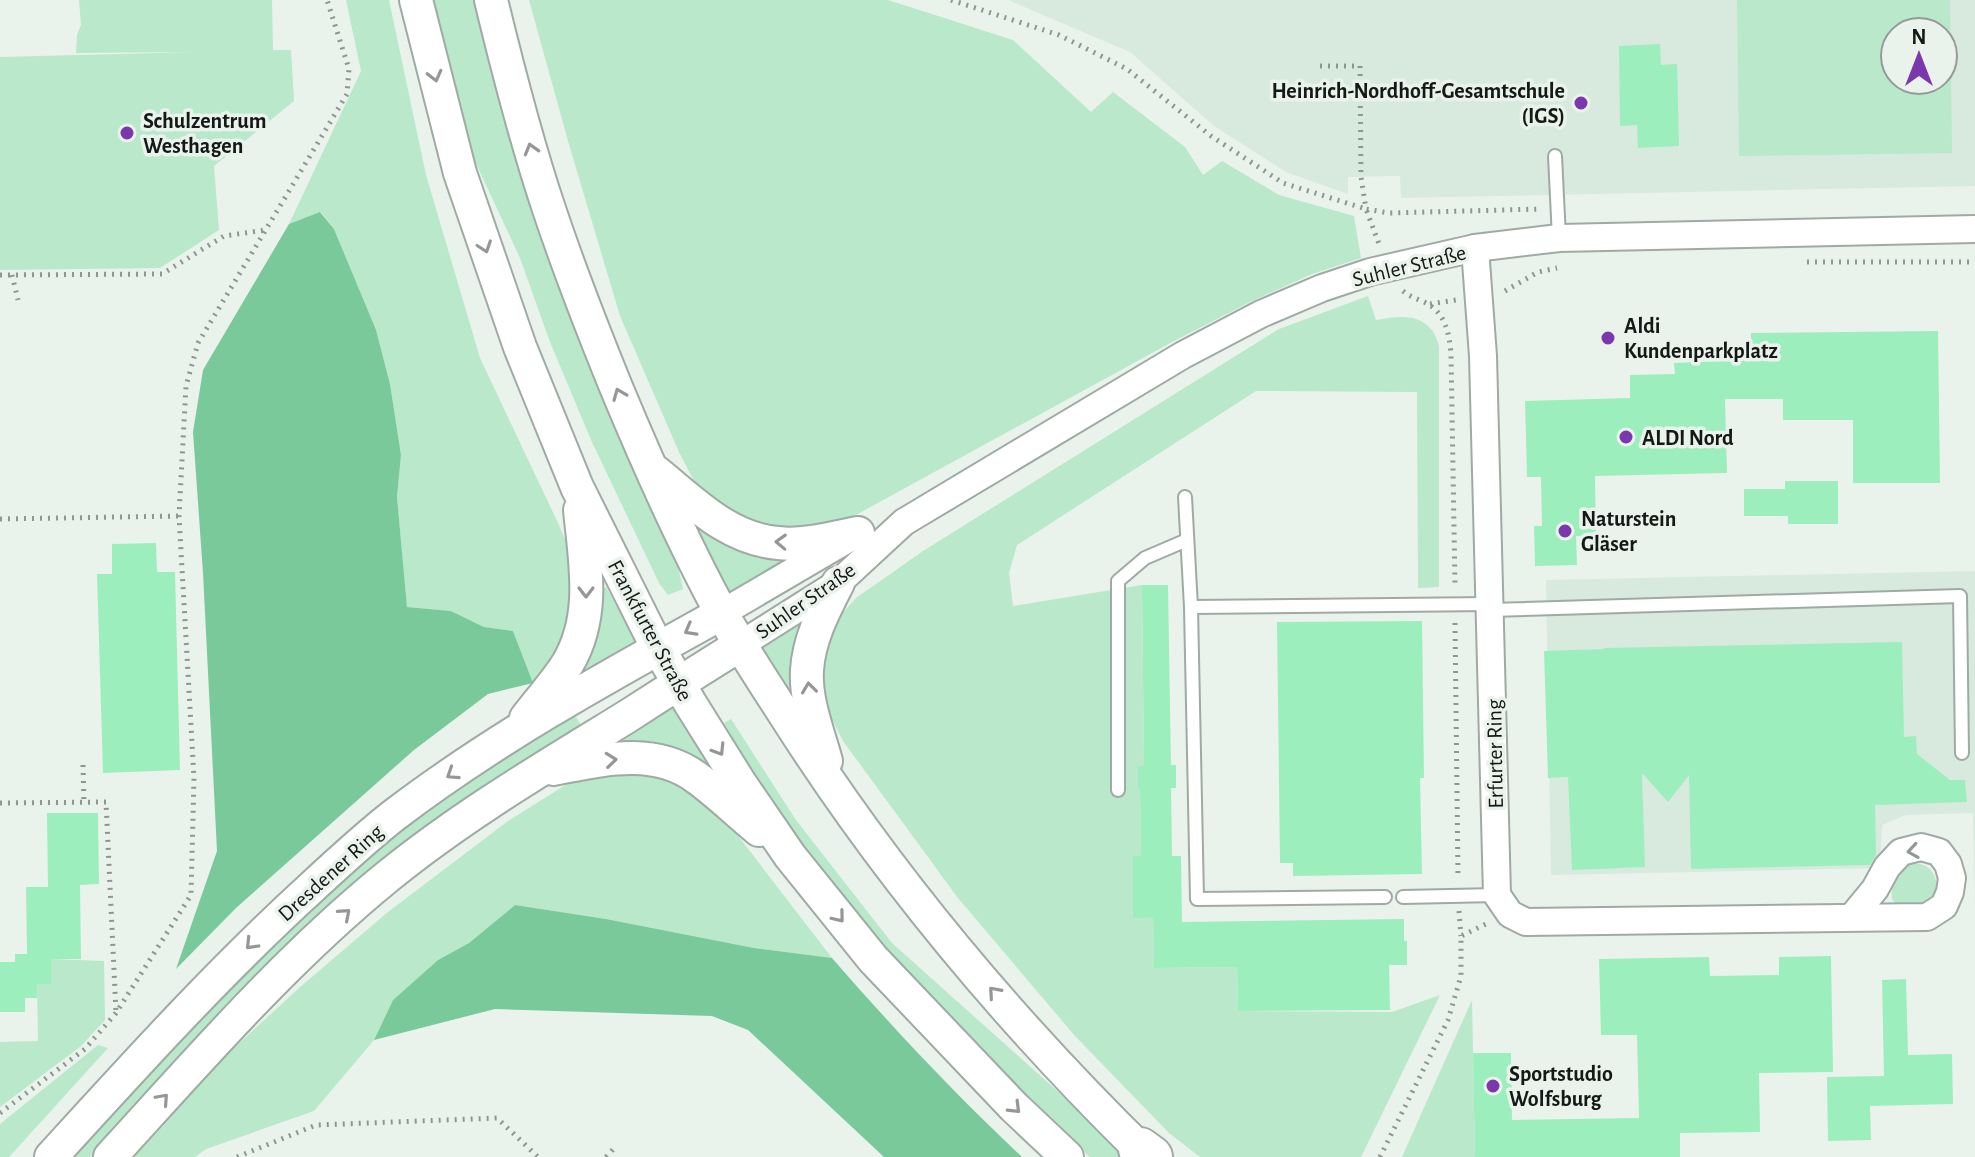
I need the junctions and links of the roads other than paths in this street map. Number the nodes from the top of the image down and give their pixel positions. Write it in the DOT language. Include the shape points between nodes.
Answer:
graph roads {
  1 [pos="416,0"];
  2 [pos="491,0"];
  3 [pos="1555,156"];
  4 [pos="1975,229"];
  5 [pos="1559,238"];
  6 [pos="1475,248"];
  7 [pos="648,466"];
  8 [pos="577,487"];
  9 [pos="1185,497"];
  10 [pos="904,522"];
  11 [pos="858,533"];
  12 [pos="1187,540"];
  13 [pos="838,583"];
  14 [pos="1191,607"];
  15 [pos="1490,607"];
  16 [pos="722,613"];
  17 [pos="740,645"];
  18 [pos="659,648"];
  19 [pos="679,683"];
  20 [pos="514,733"];
  21 [pos="1962,753"];
  22 [pos="534,773"];
  23 [pos="1118,790"];
  24 [pos="835,791"];
  25 [pos="790,856"];
  26 [pos="1385,897"];
  27 [pos="1403,897"];
  28 [pos="1504,904"];
  29 [pos="1851,918"];
  30 [pos="1146,1154"];
  31 [pos="51,1157"];
  32 [pos="110,1157"];
  33 [pos="1067,1157"];
  1 -- 8 [label="street, Frankfurter Straße, one-way" via="460,173 520,347"];
  7 -- 2 [label="street, one-way" via="548,208"];
  3 -- 5 [label="lane"];
  4 -- 5 [label="street, Suhler Straße"];
  5 -- 6 [label="street, Suhler Straße"];
  6 -- 10 [label="street, Suhler Straße" via="1388,267 1261,314"];
  6 -- 15 [label="street, Erfurter Ring"];
  11 -- 7 [label="street, one-way" via="779,544 750,538 723,526"];
  7 -- 16 [label="street"];
  8 -- 18 [label="street, Frankfurter Straße"];
  8 -- 20 [label="street, one-way" via="587,581 578,642"];
  9 -- 12 [label="lane"];
  10 -- 11 [label="street, Suhler Straße"];
  10 -- 13 [label="street, Suhler Straße"];
  11 -- 16 [label="street, Suhler Straße"];
  12 -- 14 [label="lane"];
  12 -- 23 [label="lane" via="1145,558 1118,581"];
  13 -- 17 [label="street, Suhler Straße"];
  24 -- 13 [label="street, one-way" via="807,673 811,645"];
  14 -- 15 [label="lane"];
  14 -- 26 [label="lane" via="1197,899"];
  15 -- 21 [label="lane" via="1960,596"];
  15 -- 28 [label="street, Erfurter Ring"];
  16 -- 17 [label="street"];
  16 -- 18 [label="street, Dresdener Ring, one-way"];
  17 -- 19 [label="street, Dresdener Ring"];
  17 -- 24 [label="street"];
  18 -- 19 [label="street, Frankfurter Straße"];
  18 -- 20 [label="street, Dresdener Ring"];
  19 -- 22 [label="street, Dresdener Ring"];
  19 -- 25 [label="street, Frankfurter Straße, one-way"];
  20 -- 31 [label="street, Dresdener Ring, one-way" via="392,817 271,924"];
  22 -- 25 [label="street, one-way" via="610,759 665,761 695,776"];
  32 -- 22 [label="street, Dresdener Ring, one-way" via="328,928 441,835"];
  30 -- 24 [label="street, one-way" via="945,937"];
  25 -- 33 [label="street, Frankfurter Straße, one-way" via="873,959"];
  27 -- 28 [label="lane"];
  28 -- 29 [label="street" via="1526,922"];
  29 -- 29 [label="street, one-way" via="1927,917 1944,906 1950,892 1948,864 1939,852 1921,847 1901,852"];
}
